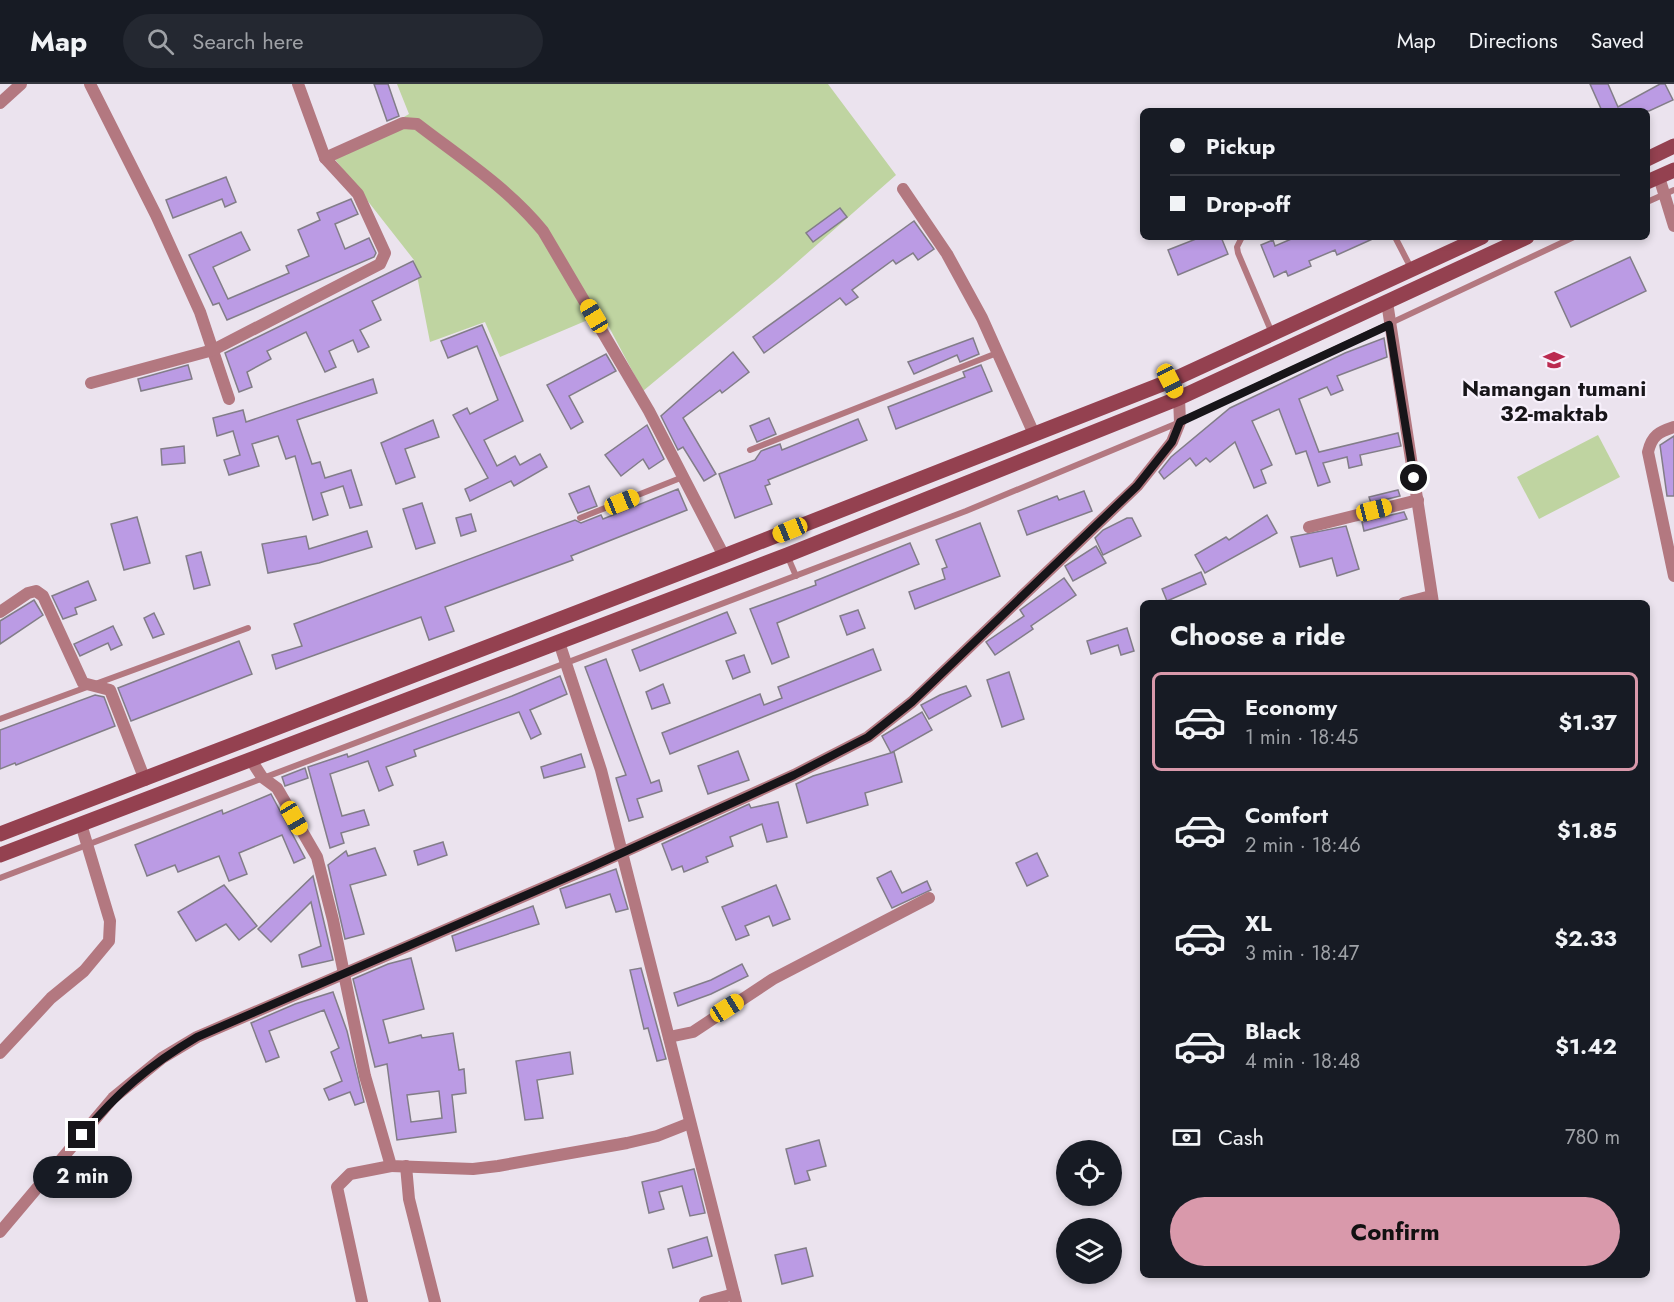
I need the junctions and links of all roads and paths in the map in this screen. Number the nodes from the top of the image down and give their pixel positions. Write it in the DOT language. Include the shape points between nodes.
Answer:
graph roads {
  1 [pos="21,84"];
  2 [pos="90,84"];
  3 [pos="298,84"];
  4 [pos="0,104"];
  5 [pos="1674,146"];
  6 [pos="325,158"];
  7 [pos="1650,158"];
  8 [pos="1674,170"];
  9 [pos="1653,179"];
  10 [pos="903,189"];
  11 [pos="1669,192"];
  12 [pos="1650,201"];
  13 [pos="1674,226"];
  14 [pos="1240,240"];
  15 [pos="1396,240"];
  16 [pos="1476,240"];
  17 [pos="1521,240"];
  18 [pos="1569,240"];
  19 [pos="1411,270"];
  20 [pos="1387,302"];
  21 [pos="1389,325"];
  22 [pos="1272,334"];
  23 [pos="213,350"];
  24 [pos="998,353"];
  25 [pos="1170,381"];
  26 [pos="91,383"];
  27 [pos="1179,398"];
  28 [pos="228,399"];
  29 [pos="1180,422"];
  30 [pos="1674,427"];
  31 [pos="1034,434"];
  32 [pos="750,450"];
  33 [pos="684,477"];
  34 [pos="1418,500"];
  35 [pos="580,519"];
  36 [pos="1309,526"];
  37 [pos="787,555"];
  38 [pos="724,556"];
  39 [pos="796,576"];
  40 [pos="1674,576"];
  41 [pos="1432,599"];
  42 [pos="0,612"];
  43 [pos="248,628"];
  44 [pos="558,642"];
  45 [pos="565,663"];
  46 [pos="89,686"];
  47 [pos="0,719"];
  48 [pos="251,760"];
  49 [pos="262,777"];
  50 [pos="145,780"];
  51 [pos="81,824"];
  52 [pos="0,834"];
  53 [pos="87,845"];
  54 [pos="622,853"];
  55 [pos="0,855"];
  56 [pos="0,878"];
  57 [pos="929,898"];
  58 [pos="344,975"];
  59 [pos="669,1037"];
  60 [pos="0,1053"];
  61 [pos="690,1123"];
  62 [pos="391,1166"];
  63 [pos="406,1166"];
  64 [pos="0,1232"];
  65 [pos="735,1298"];
  66 [pos="362,1302"];
  67 [pos="435,1302"];
  68 [pos="705,1302"];
  1 -- 4 [label="street"];
  2 -- 23 [label="street" via="161,224"];
  3 -- 6 [label="street"];
  5 -- 7 [label="main road"];
  6 -- 23 [label="street" via="358,194 384,258 380,264"];
  6 -- 33 [label="street" via="410,122 504,189 543,231"];
  8 -- 9 [label="main road"];
  9 -- 11 [label="street"];
  10 -- 24 [label="street" via="947,254"];
  11 -- 12 [label="lane"];
  11 -- 13 [label="street"];
  14 -- 22 [label="lane" via="1238,254"];
  15 -- 19 [label="lane"];
  16 -- 19 [label="main road"];
  17 -- 20 [label="main road"];
  18 -- 21 [label="lane"];
  19 -- 22 [label="main road"];
  20 -- 21 [label="street"];
  20 -- 27 [label="main road"];
  21 -- 29 [label="lane"];
  21 -- 34 [label="street"];
  22 -- 25 [label="main road"];
  23 -- 26 [label="street"];
  23 -- 28 [label="street"];
  24 -- 31 [label="street"];
  24 -- 32 [label="lane"];
  25 -- 27 [label="street"];
  25 -- 31 [label="main road"];
  27 -- 29 [label="street"];
  27 -- 37 [label="main road"];
  29 -- 39 [label="lane"];
  29 -- 54 [label="street" via="1172,442 1137,486 912,702 868,737"];
  30 -- 40 [label="street" via="1658,433 1648,452"];
  31 -- 38 [label="main road"];
  33 -- 35 [label="lane"];
  33 -- 38 [label="street"];
  34 -- 36 [label="street"];
  34 -- 41 [label="street"];
  37 -- 39 [label="lane"];
  37 -- 44 [label="main road"];
  38 -- 50 [label="main road"];
  39 -- 45 [label="lane"];
  42 -- 46 [label="street" via="28,593 36,591 43,596 83,683"];
  43 -- 46 [label="lane"];
  44 -- 45 [label="street"];
  44 -- 48 [label="main road"];
  45 -- 49 [label="lane"];
  45 -- 54 [label="street" via="601,770"];
  46 -- 47 [label="lane"];
  46 -- 50 [label="street" via="110,690"];
  48 -- 49 [label="street"];
  48 -- 51 [label="main road"];
  49 -- 53 [label="lane"];
  49 -- 58 [label="street" via="277,788 317,857"];
  50 -- 52 [label="main road"];
  51 -- 53 [label="street"];
  51 -- 55 [label="main road"];
  53 -- 56 [label="lane"];
  53 -- 60 [label="street" via="110,921 109,941"];
  54 -- 58 [label="street"];
  54 -- 59 [label="street"];
  57 -- 59 [label="street" via="773,979 693,1032"];
  58 -- 62 [label="street" via="365,1076"];
  58 -- 64 [label="street" via="197,1037 162,1058 113,1098"];
  59 -- 61 [label="street"];
  61 -- 63 [label="street" via="627,1143 498,1166"];
  61 -- 65 [label="street"];
  62 -- 63 [label="street"];
  62 -- 66 [label="street" via="350,1173 338,1187"];
  63 -- 67 [label="street" via="409,1199"];
  65 -- 68 [label="street"];
}
